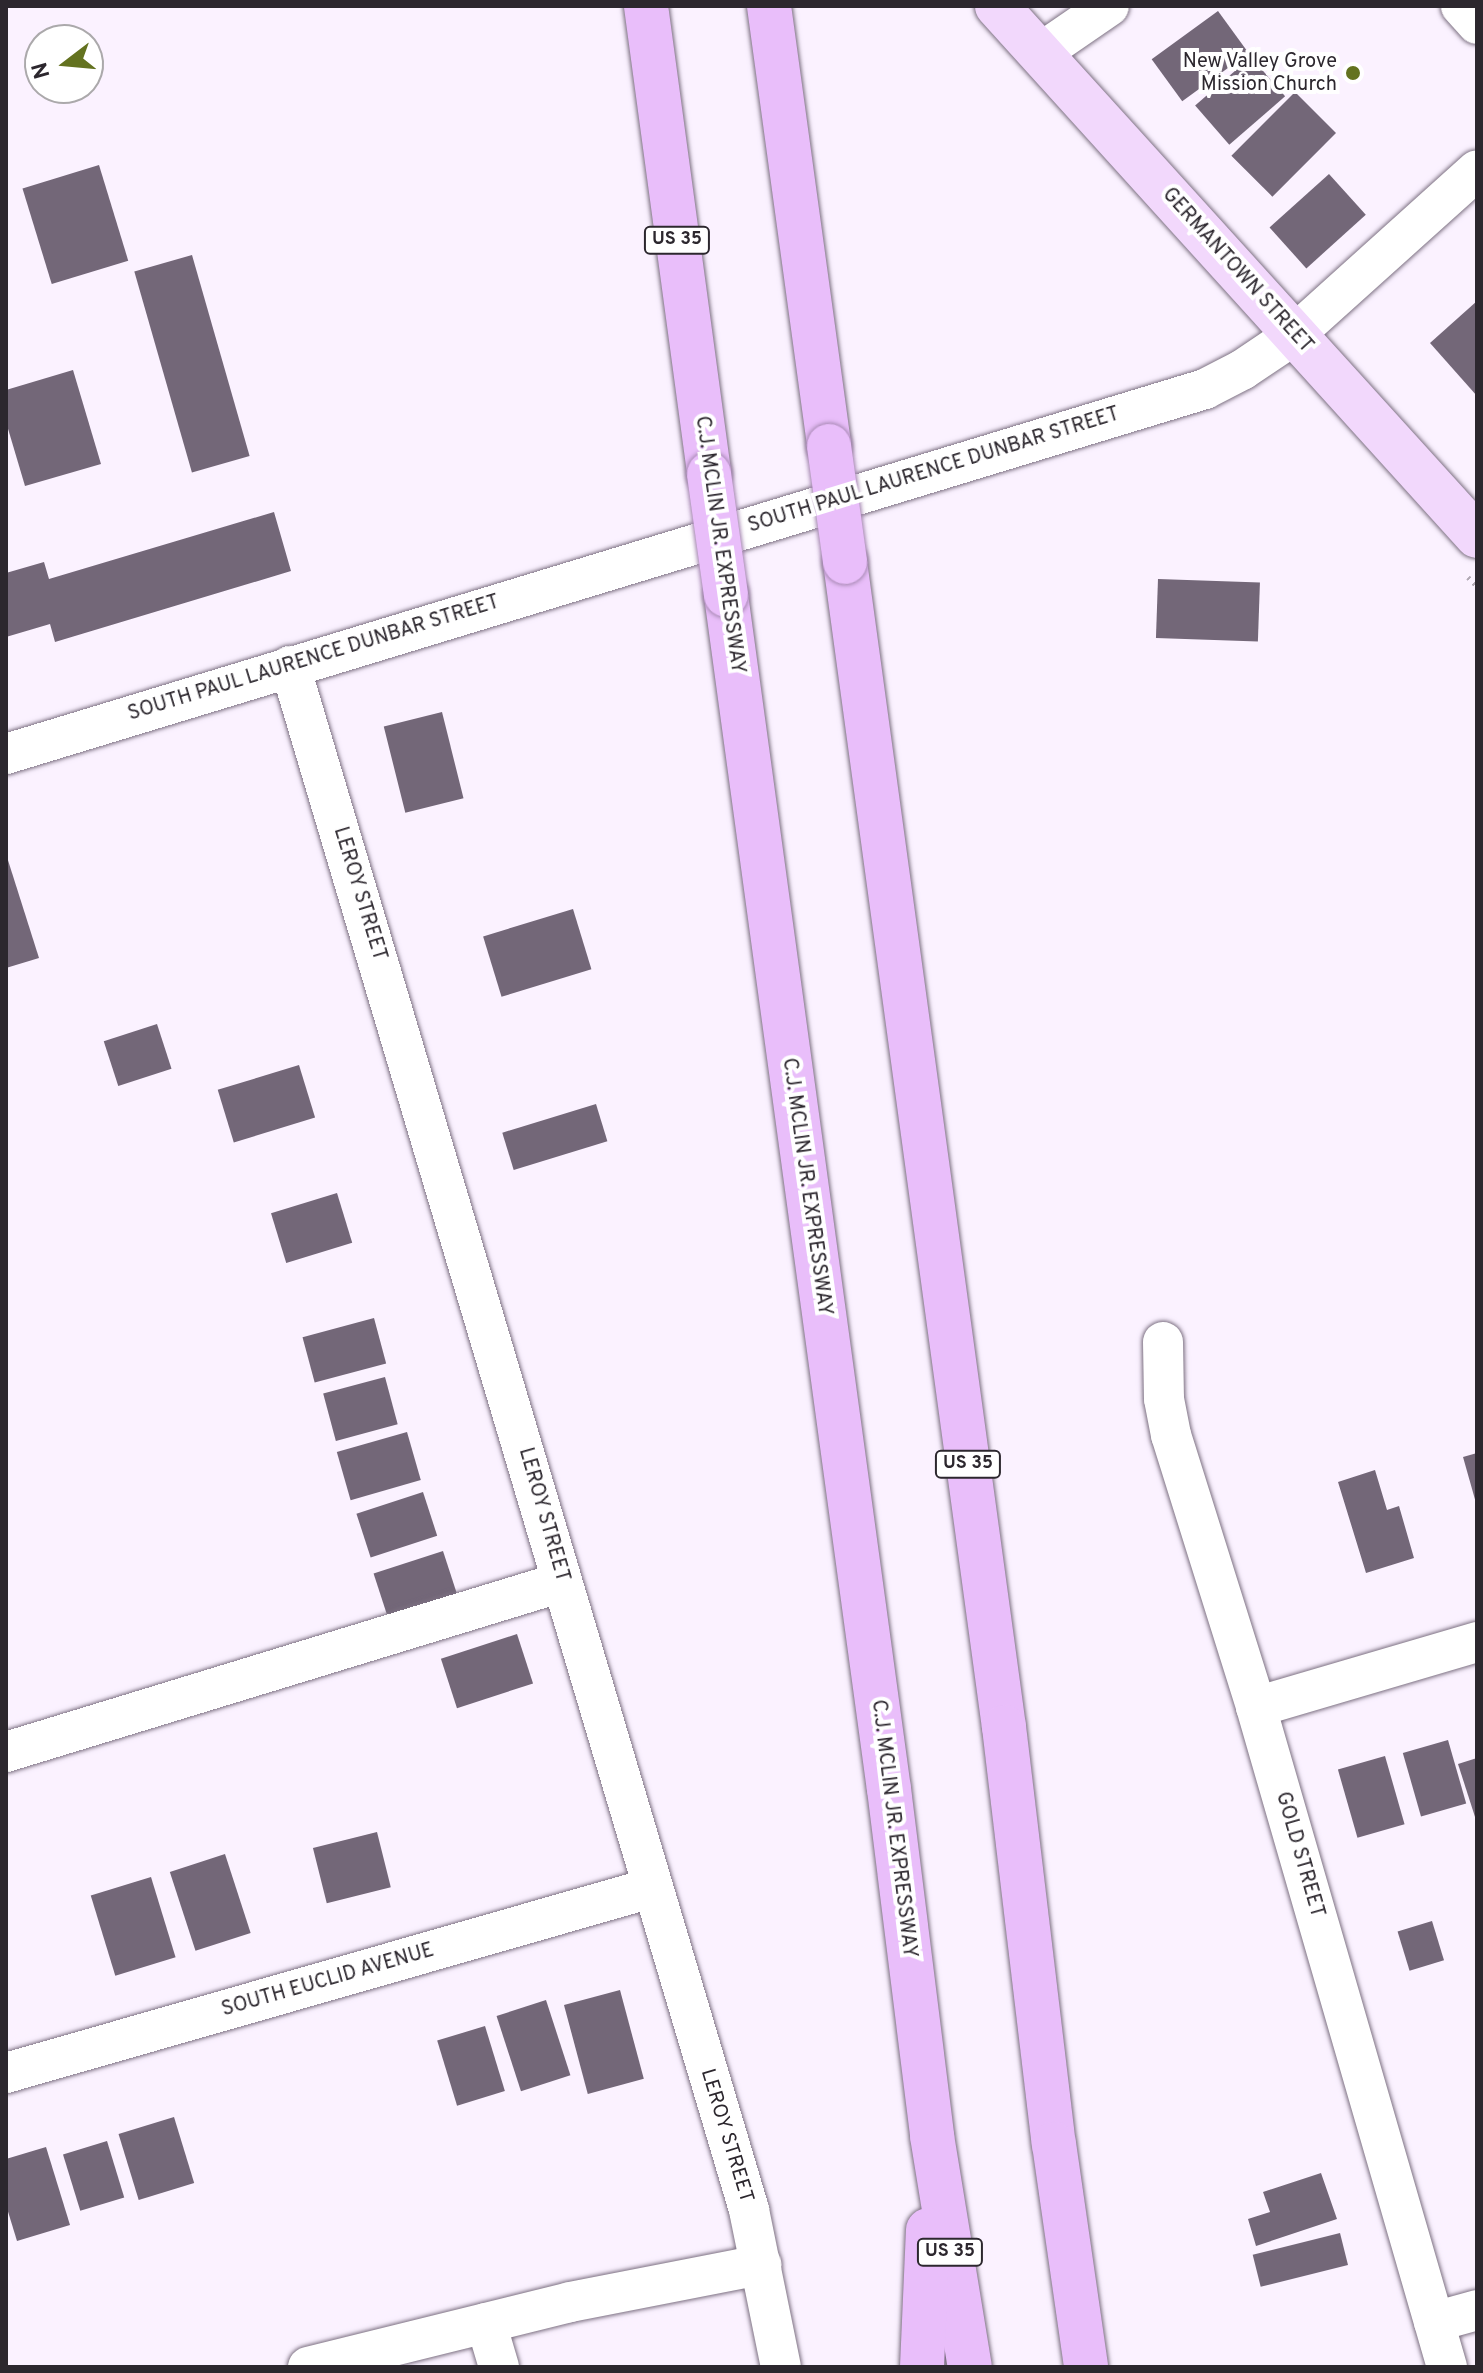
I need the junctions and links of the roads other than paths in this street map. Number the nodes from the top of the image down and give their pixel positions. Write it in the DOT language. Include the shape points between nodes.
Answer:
graph roads {
  1 [pos="646,6"];
  2 [pos="769,6"];
  3 [pos="997,6"];
  4 [pos="1109,6"];
  5 [pos="1461,6"];
  6 [pos="1477,24"];
  7 [pos="1042,52"];
  8 [pos="1477,170"];
  9 [pos="1294,335"];
  10 [pos="1477,536"];
  11 [pos="290,666"];
  12 [pos="6,754"];
  13 [pos="1163,1342"];
  14 [pos="562,1582"];
  15 [pos="1477,1642"];
  16 [pos="1256,1707"];
  17 [pos="6,1752"];
  18 [pos="651,1888"];
  19 [pos="6,2073"];
  20 [pos="932,2136"];
  21 [pos="761,2265"];
  22 [pos="1477,2310"];
  23 [pos="1434,2322"];
  24 [pos="486,2323"];
  25 [pos="308,2367"];
  26 [pos="499,2367"];
  27 [pos="781,2367"];
  28 [pos="922,2367"];
  29 [pos="970,2367"];
  30 [pos="1086,2367"];
  31 [pos="1447,2367"];
  1 -- 20 [label="highway, C.J. MCLIN JR. EXPRESSWAY / US 35, bridge"];
  2 -- 30 [label="highway, US 35, bridge"];
  3 -- 7 [label="main road, GERMANTOWN STREET"];
  4 -- 7 [label="street"];
  5 -- 6 [label="street"];
  7 -- 9 [label="main road, GERMANTOWN STREET"];
  8 -- 9 [label="street, SOUTH PAUL LAURENCE DUNBAR STREET"];
  9 -- 10 [label="main road, GERMANTOWN STREET"];
  9 -- 11 [label="street, SOUTH PAUL LAURENCE DUNBAR STREET" via="1205,389"];
  11 -- 12 [label="street, SOUTH PAUL LAURENCE DUNBAR STREET"];
  11 -- 14 [label="street, LEROY STREET"];
  13 -- 16 [label="street, GOLD STREET" via="1171,1435"];
  14 -- 17 [label="street"];
  14 -- 18 [label="street, LEROY STREET"];
  15 -- 16 [label="street"];
  16 -- 23 [label="street, GOLD STREET"];
  18 -- 19 [label="street, SOUTH EUCLID AVENUE"];
  18 -- 21 [label="street, LEROY STREET"];
  20 -- 28 [label="highway"];
  20 -- 29 [label="highway, C.J. MCLIN JR. EXPRESSWAY / US 35"];
  21 -- 24 [label="street"];
  21 -- 27 [label="street, LEROY STREET"];
  22 -- 23 [label="street"];
  23 -- 31 [label="street, GOLD STREET"];
  24 -- 25 [label="street"];
  24 -- 26 [label="street"];
}
